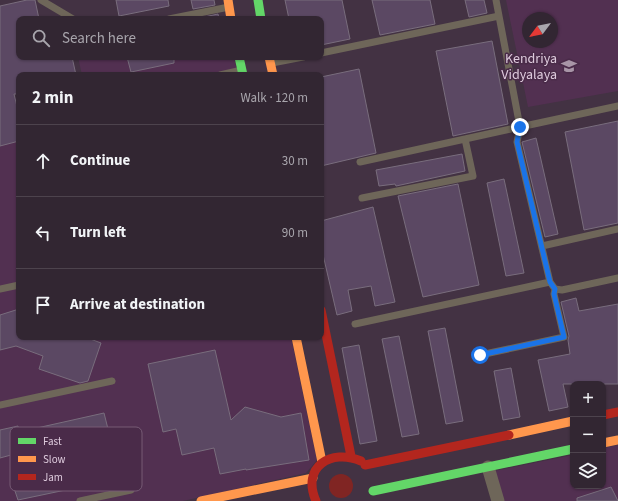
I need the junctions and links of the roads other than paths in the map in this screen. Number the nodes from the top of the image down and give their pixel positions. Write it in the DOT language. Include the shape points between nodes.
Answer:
graph roads {
  1 [pos="41,0"];
  2 [pos="258,0"];
  3 [pos="496,0"];
  4 [pos="228,3"];
  5 [pos="68,16"];
  6 [pos="180,16"];
  7 [pos="230,16"];
  8 [pos="261,16"];
  9 [pos="499,16"];
  10 [pos="324,52"];
  11 [pos="240,60"];
  12 [pos="270,60"];
  13 [pos="242,72"];
  14 [pos="272,72"];
  15 [pos="618,106"];
  16 [pos="520,127"];
  17 [pos="466,139"];
  18 [pos="360,162"];
  19 [pos="362,198"];
  20 [pos="618,230"];
  21 [pos="542,246"];
  22 [pos="618,278"];
  23 [pos="550,282"];
  24 [pos="16,286"];
  25 [pos="0,289"];
  26 [pos="555,289"];
  27 [pos="355,324"];
  28 [pos="324,325"];
  29 [pos="297,340"];
  30 [pos="480,355"];
  31 [pos="112,381"];
  32 [pos="0,405"];
  33 [pos="618,412"];
  34 [pos="606,414"];
  35 [pos="570,422"];
  36 [pos="618,440"];
  37 [pos="606,442"];
  38 [pos="570,450"];
  39 [pos="351,456"];
  40 [pos="322,462"];
  41 [pos="365,465"];
  42 [pos="488,467"];
  43 [pos="313,478"];
  44 [pos="126,491"];
  45 [pos="373,491"];
  46 [pos="80,501"];
  47 [pos="201,501"];
  48 [pos="316,501"];
  49 [pos="370,501"];
  50 [pos="498,501"];
  1 -- 5 [label="lane"];
  2 -- 8 [label="street"];
  3 -- 9 [label="lane"];
  4 -- 6 [label="lane"];
  4 -- 7 [label="street"];
  9 -- 10 [label="lane"];
  9 -- 16 [label="lane"];
  11 -- 13 [label="street"];
  12 -- 14 [label="street"];
  15 -- 16 [label="lane"];
  16 -- 17 [label="lane"];
  16 -- 21 [label="lane" via="517,142"];
  17 -- 18 [label="lane"];
  17 -- 19 [label="lane" via="473,176"];
  20 -- 21 [label="lane"];
  21 -- 23 [label="lane"];
  22 -- 26 [label="lane" via="562,290"];
  23 -- 26 [label="lane"];
  23 -- 27 [label="lane"];
  24 -- 25 [label="lane"];
  26 -- 30 [label="lane" via="564,337"];
  28 -- 39 [label="street"];
  29 -- 40 [label="street"];
  31 -- 32 [label="lane"];
  33 -- 34 [label="street"];
  35 -- 41 [label="street"];
  36 -- 37 [label="street"];
  38 -- 42 [label="street"];
  39 -- 40 [label="street" via="332,456"];
  39 -- 41 [label="street"];
  40 -- 43 [label="street"];
  41 -- 45 [label="street" via="372,478"];
  42 -- 45 [label="street"];
  42 -- 50 [label="street"];
  43 -- 47 [label="street"];
  43 -- 48 [label="street" via="312,488"];
  44 -- 46 [label="lane"];
  45 -- 49 [label="street"];
}
